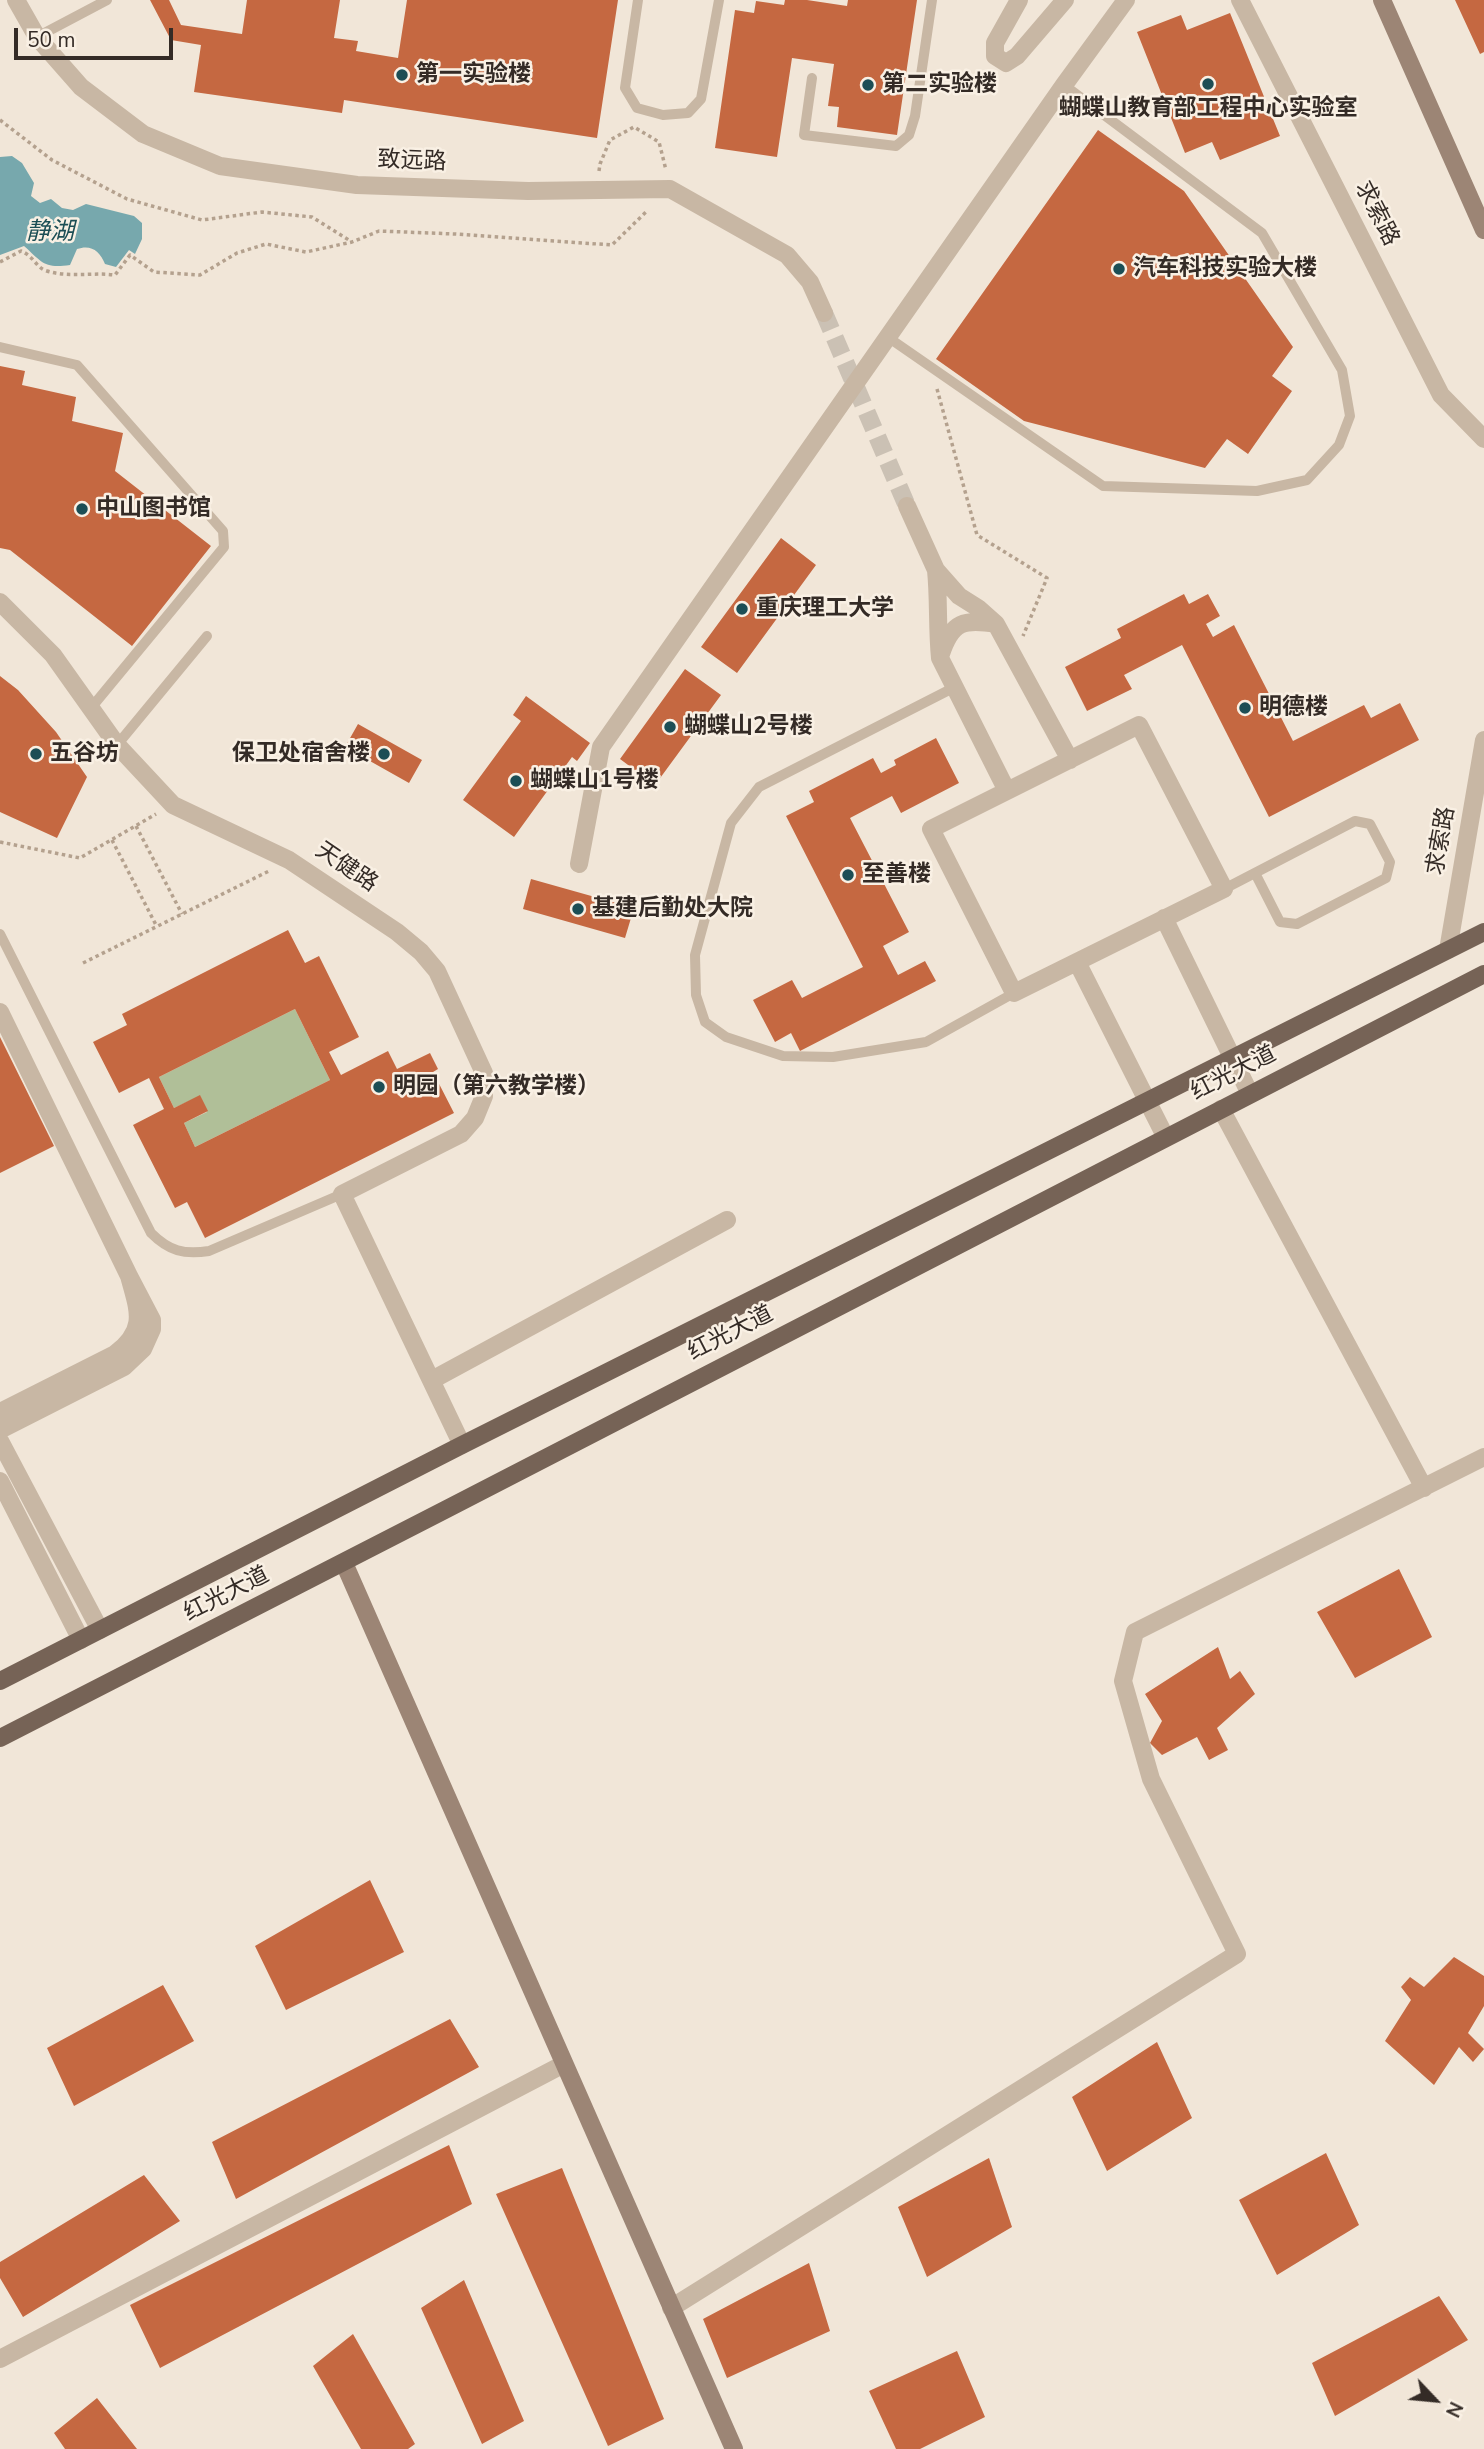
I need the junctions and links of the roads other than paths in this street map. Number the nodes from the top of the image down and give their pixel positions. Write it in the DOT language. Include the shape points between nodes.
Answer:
graph roads {
  1 [pos="16,0"];
  2 [pos="107,0"];
  3 [pos="638,0"];
  4 [pos="719,0"];
  5 [pos="932,0"];
  6 [pos="1019,0"];
  7 [pos="1065,0"];
  8 [pos="1126,0"];
  9 [pos="1240,0"];
  10 [pos="1382,0"];
  11 [pos="37,37"];
  12 [pos="811,78"];
  13 [pos="1064,85"];
  14 [pos="1484,230"];
  15 [pos="824,313"];
  16 [pos="888,338"];
  17 [pos="0,347"];
  18 [pos="1484,439"];
  19 [pos="907,506"];
  20 [pos="936,570"];
  21 [pos="0,602"];
  22 [pos="996,624"];
  23 [pos="207,636"];
  24 [pos="940,658"];
  25 [pos="955,687"];
  26 [pos="91,708"];
  27 [pos="1484,740"];
  28 [pos="117,746"];
  29 [pos="1070,760"];
  30 [pos="1007,791"];
  31 [pos="579,864"];
  32 [pos="1255,873"];
  33 [pos="1224,889"];
  34 [pos="1164,918"];
  35 [pos="1484,932"];
  36 [pos="0,934"];
  37 [pos="1448,950"];
  38 [pos="1077,962"];
  39 [pos="1484,974"];
  40 [pos="1014,993"];
  41 [pos="0,1012"];
  42 [pos="1231,1057"];
  43 [pos="1250,1094"];
  44 [pos="1146,1100"];
  45 [pos="1221,1109"];
  46 [pos="1165,1136"];
  47 [pos="342,1194"];
  48 [pos="727,1220"];
  49 [pos="129,1276"];
  50 [pos="432,1380"];
  51 [pos="0,1412"];
  52 [pos="0,1430"];
  53 [pos="0,1441"];
  54 [pos="462,1445"];
  55 [pos="1484,1457"];
  56 [pos="0,1481"];
  57 [pos="1424,1488"];
  58 [pos="344,1563"];
  59 [pos="100,1630"];
  60 [pos="81,1640"];
  61 [pos="0,1681"];
  62 [pos="0,1738"];
  63 [pos="564,2064"];
  64 [pos="671,2308"];
  65 [pos="0,2359"];
  66 [pos="734,2449"];
  1 -- 11 [label="street, 致远路"];
  2 -- 11 [label="lane"];
  3 -- 4 [label="lane" via="625,89 637,108 663,116 688,113 701,99"];
  5 -- 12 [label="lane" via="915,116 909,135 896,146 804,135"];
  6 -- 7 [label="street" via="995,43 995,56 1006,63"];
  8 -- 13 [label="street"];
  9 -- 18 [label="street, 求索路" via="1441,395"];
  10 -- 14 [label="street"];
  11 -- 15 [label="street, 致远路" via="81,87 143,134 220,166 357,185 528,191 668,181 787,255 810,282"];
  13 -- 16 [label="street"];
  13 -- 16 [label="lane" via="1262,233 1342,370 1350,416 1339,445 1307,480 1258,491 1103,486"];
  16 -- 31 [label="street" via="601,747"];
  17 -- 26 [label="lane" via="77,365 223,531 224,547"];
  19 -- 20 [label="street"];
  20 -- 22 [label="street" via="959,596"];
  20 -- 24 [label="street"];
  21 -- 26 [label="street, 天健路" via="53,655"];
  22 -- 24 [label="street" via="959,624 947,638"];
  22 -- 29 [label="street"];
  23 -- 28 [label="lane"];
  24 -- 25 [label="street"];
  25 -- 30 [label="street"];
  25 -- 40 [label="lane" via="759,787 731,822 695,955 696,995 705,1022 726,1037 783,1056 833,1057 926,1042"];
  26 -- 28 [label="street, 天健路"];
  27 -- 37 [label="street, 求索路"];
  28 -- 47 [label="street, 天健路" via="173,805 289,860 397,932 437,971 484,1073 484,1096 475,1118 461,1134"];
  29 -- 30 [label="street"];
  29 -- 33 [label="street" via="1139,725"];
  30 -- 40 [label="street" via="931,830"];
  32 -- 32 [label="lane" via="1355,821 1370,824 1390,862 1386,878 1297,924 1280,922"];
  32 -- 33 [label="lane"];
  33 -- 34 [label="street"];
  34 -- 38 [label="street"];
  34 -- 42 [label="street"];
  35 -- 37 [label="main road, 红光大道"];
  36 -- 47 [label="lane" via="151,1233 163,1245 177,1252 209,1251"];
  37 -- 42 [label="main road, 红光大道"];
  38 -- 40 [label="street"];
  38 -- 44 [label="street"];
  39 -- 43 [label="main road, 红光大道"];
  41 -- 49 [label="street"];
  42 -- 43 [label="street"];
  42 -- 44 [label="main road, 红光大道"];
  43 -- 45 [label="main road, 红光大道"];
  44 -- 46 [label="street"];
  44 -- 54 [label="main road, 红光大道"];
  45 -- 46 [label="main road, 红光大道"];
  45 -- 57 [label="street"];
  46 -- 58 [label="main road, 红光大道"];
  47 -- 50 [label="street"];
  48 -- 50 [label="street"];
  49 -- 51 [label="street" via="139,1316 138,1327 125,1347"];
  49 -- 52 [label="street" via="152,1320 144,1349 124,1367"];
  50 -- 54 [label="street"];
  53 -- 59 [label="street"];
  54 -- 59 [label="main road, 红光大道"];
  55 -- 57 [label="street"];
  56 -- 60 [label="street"];
  57 -- 64 [label="street" via="1135,1632 1123,1681 1151,1780 1237,1954"];
  58 -- 62 [label="main road, 红光大道"];
  58 -- 63 [label="street"];
  59 -- 60 [label="main road, 红光大道"];
  60 -- 61 [label="main road, 红光大道"];
  63 -- 64 [label="street"];
  63 -- 65 [label="street"];
  64 -- 66 [label="street"];
}
